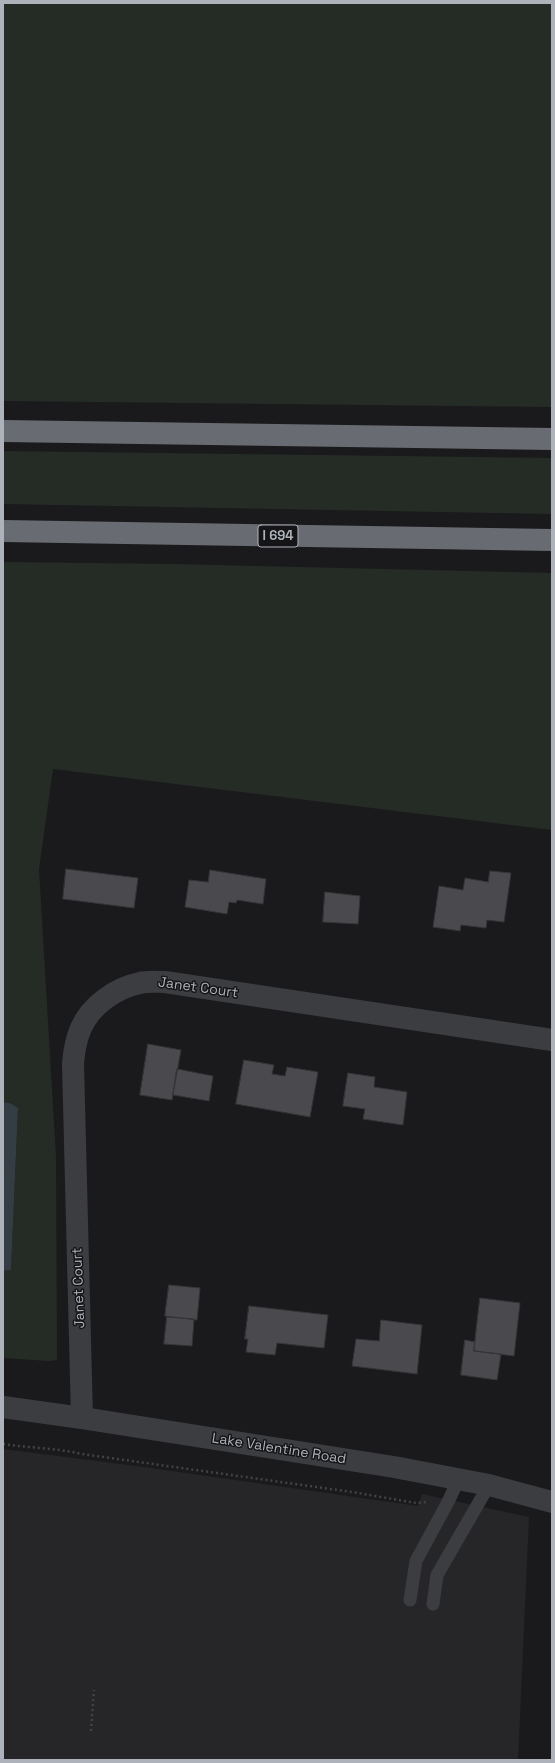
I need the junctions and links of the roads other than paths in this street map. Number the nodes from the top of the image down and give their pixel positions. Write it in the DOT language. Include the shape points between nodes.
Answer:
graph roads {
  1 [pos="3,431"];
  2 [pos="552,439"];
  3 [pos="3,531"];
  4 [pos="552,540"];
  5 [pos="552,1040"];
  6 [pos="3,1408"];
  7 [pos="82,1418"];
  8 [pos="458,1480"];
  9 [pos="489,1485"];
  10 [pos="552,1502"];
  11 [pos="410,1600"];
  12 [pos="433,1604"];
  1 -- 2 [label="highway"];
  3 -- 4 [label="highway, I 694"];
  5 -- 7 [label="street, Janet Court" via="165,982 140,983 113,993 92,1011 81,1027 75,1045 73,1064"];
  6 -- 7 [label="street, Lake Valentine Road"];
  7 -- 8 [label="street, Lake Valentine Road" via="386,1466"];
  8 -- 9 [label="street, Lake Valentine Road"];
  8 -- 11 [label="lane" via="416,1562"];
  9 -- 10 [label="street, Lake Valentine Road"];
  9 -- 12 [label="lane" via="437,1575"];
}
